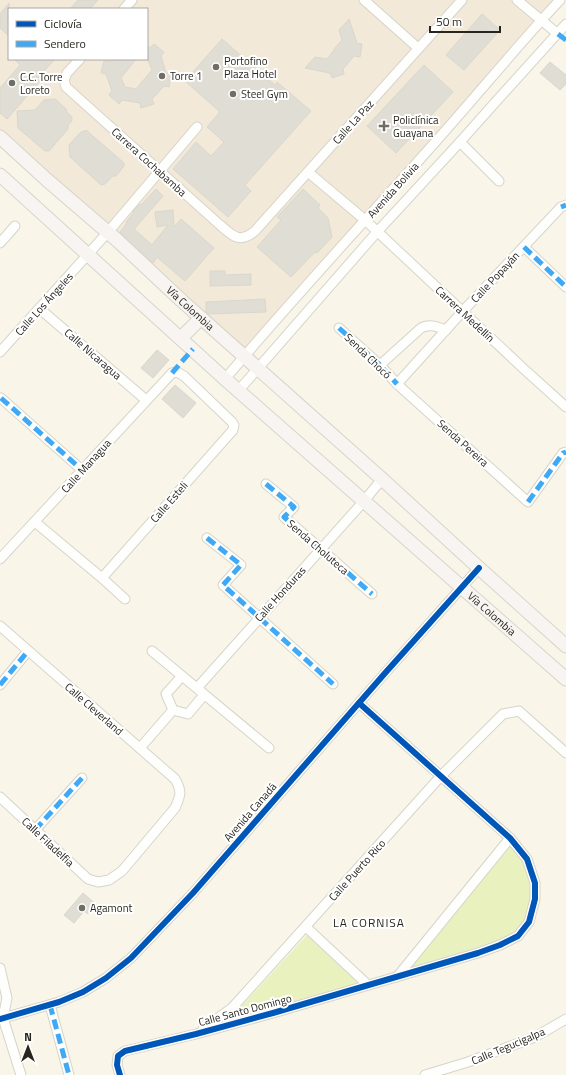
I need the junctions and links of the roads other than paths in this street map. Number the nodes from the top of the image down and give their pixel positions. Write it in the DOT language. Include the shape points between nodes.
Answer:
graph roads {
  1 [pos="132,0"];
  2 [pos="364,0"];
  3 [pos="462,0"];
  4 [pos="517,0"];
  5 [pos="560,0"];
  6 [pos="125,8"];
  7 [pos="541,20"];
  8 [pos="566,24"];
  9 [pos="558,34"];
  10 [pos="418,48"];
  11 [pos="79,60"];
  12 [pos="197,127"];
  13 [pos="0,137"];
  14 [pos="460,142"];
  15 [pos="160,171"];
  16 [pos="308,172"];
  17 [pos="0,175"];
  18 [pos="499,181"];
  19 [pos="564,206"];
  20 [pos="365,220"];
  21 [pos="14,226"];
  22 [pos="108,232"];
  23 [pos="377,232"];
  24 [pos="241,238"];
  25 [pos="0,243"];
  26 [pos="524,247"];
  27 [pos="88,255"];
  28 [pos="566,287"];
  29 [pos="40,309"];
  30 [pos="463,311"];
  31 [pos="201,318"];
  32 [pos="339,328"];
  33 [pos="446,330"];
  34 [pos="181,338"];
  35 [pos="0,352"];
  36 [pos="243,357"];
  37 [pos="380,365"];
  38 [pos="258,369"];
  39 [pos="225,379"];
  40 [pos="397,384"];
  41 [pos="239,390"];
  42 [pos="1,398"];
  43 [pos="146,400"];
  44 [pos="566,407"];
  45 [pos="234,425"];
  46 [pos="566,452"];
  47 [pos="82,470"];
  48 [pos="382,479"];
  49 [pos="266,484"];
  50 [pos="364,501"];
  51 [pos="35,522"];
  52 [pos="207,538"];
  53 [pos="320,550"];
  54 [pos="0,559"];
  55 [pos="479,568"];
  56 [pos="102,578"];
  57 [pos="462,587"];
  58 [pos="372,594"];
  59 [pos="125,599"];
  60 [pos="260,618"];
  61 [pos="0,626"];
  62 [pos="566,646"];
  63 [pos="28,651"];
  64 [pos="152,651"];
  65 [pos="182,676"];
  66 [pos="566,679"];
  67 [pos="333,684"];
  68 [pos="0,685"];
  69 [pos="196,688"];
  70 [pos="204,695"];
  71 [pos="359,703"];
  72 [pos="173,710"];
  73 [pos="140,748"];
  74 [pos="269,748"];
  75 [pos="566,753"];
  76 [pos="441,776"];
  77 [pos="82,778"];
  78 [pos="0,797"];
  79 [pos="35,830"];
  80 [pos="510,838"];
  81 [pos="98,882"];
  82 [pos="306,927"];
  83 [pos="0,968"];
  84 [pos="397,977"];
  85 [pos="368,985"];
  86 [pos="50,1005"];
  87 [pos="1,1017"];
  88 [pos="566,1019"];
  89 [pos="196,1034"];
  90 [pos="21,1075"];
  91 [pos="69,1075"];
  92 [pos="120,1075"];
  93 [pos="425,1075"];
  1 -- 6 [label="street"];
  2 -- 10 [label="street"];
  3 -- 10 [label="street, Calle La Paz"];
  4 -- 7 [label="street"];
  5 -- 7 [label="street, Avenida Bolivia"];
  7 -- 9 [label="street"];
  7 -- 20 [label="street, Avenida Bolivia" via="477,96"];
  8 -- 9 [label="street, Avenida Bolivia"];
  9 -- 14 [label="street, Avenida Bolivia"];
  10 -- 16 [label="street, Calle La Paz"];
  11 -- 15 [label="street, Carrera Cochabamba" via="67,73 64,80 66,87"];
  12 -- 15 [label="street, Calle Los Ángeles"];
  13 -- 22 [label="main road, Vía Colombia"];
  14 -- 18 [label="street"];
  14 -- 23 [label="street, Avenida Bolivia"];
  15 -- 22 [label="street, Calle Los Ángeles"];
  15 -- 24 [label="street, Carrera Cochabamba" via="234,237"];
  16 -- 20 [label="street, Carrera Medellín"];
  16 -- 24 [label="street, Calle La Paz" via="255,231 248,237"];
  17 -- 27 [label="main road, Vía Colombia"];
  19 -- 26 [label="street, Calle Popayán"];
  20 -- 23 [label="street, Carrera Medellín"];
  20 -- 36 [label="street, Avenida Bolivia"];
  21 -- 25 [label="street"];
  22 -- 27 [label="street, Calle Los Ángeles"];
  22 -- 31 [label="main road, Vía Colombia"];
  23 -- 30 [label="street, Carrera Medellín"];
  23 -- 38 [label="street, Avenida Bolivia"];
  26 -- 28 [label="street"];
  26 -- 30 [label="street, Calle Popayán"];
  27 -- 29 [label="street, Calle Los Ángeles"];
  27 -- 34 [label="main road, Vía Colombia"];
  29 -- 35 [label="street, Calle Los Ángeles"];
  29 -- 43 [label="street, Calle Nicaragua"];
  30 -- 33 [label="street, Calle Popayán"];
  30 -- 44 [label="street, Carrera Medellín"];
  31 -- 34 [label="main road"];
  31 -- 36 [label="main road, Vía Colombia"];
  32 -- 37 [label="street, Senda Chocó"];
  33 -- 37 [label="street" via="425,325"];
  33 -- 40 [label="street, Calle Popayán"];
  34 -- 39 [label="main road, Vía Colombia"];
  36 -- 38 [label="main road, Vía Colombia"];
  36 -- 39 [label="street, Avenida Bolivia"];
  37 -- 40 [label="street, Senda Chocó"];
  38 -- 41 [label="street, Avenida Bolivia"];
  38 -- 48 [label="main road, Vía Colombia"];
  39 -- 41 [label="main road, Vía Colombia"];
  40 -- 46 [label="street, Senda Pereira" via="528,502"];
  41 -- 50 [label="main road, Vía Colombia"];
  42 -- 47 [label="street"];
  43 -- 45 [label="street, Calle Managua" via="172,373 177,372"];
  43 -- 47 [label="street, Calle Managua"];
  45 -- 56 [label="street, Calle Esteli" via="233,430"];
  47 -- 51 [label="street, Calle Managua"];
  48 -- 50 [label="street"];
  48 -- 55 [label="main road, Vía Colombia"];
  49 -- 53 [label="street, Senda Choluteca" via="294,507 284,517"];
  50 -- 53 [label="street, Calle Honduras"];
  50 -- 57 [label="main road, Vía Colombia"];
  51 -- 54 [label="street, Calle Managua"];
  51 -- 56 [label="street"];
  52 -- 60 [label="street" via="241,565 224,585"];
  53 -- 58 [label="street, Senda Choluteca"];
  53 -- 60 [label="street, Calle Honduras"];
  55 -- 57 [label="street, Avenida Canadá"];
  55 -- 62 [label="main road, Vía Colombia"];
  56 -- 59 [label="street"];
  57 -- 66 [label="main road, Vía Colombia"];
  57 -- 71 [label="street, Avenida Canadá"];
  60 -- 67 [label="street"];
  60 -- 69 [label="street, Calle Honduras"];
  61 -- 63 [label="street, Calle Cleverland"];
  63 -- 68 [label="street"];
  63 -- 73 [label="street, Calle Cleverland"];
  64 -- 65 [label="street"];
  65 -- 69 [label="street"];
  65 -- 72 [label="street" via="166,694"];
  69 -- 70 [label="street"];
  70 -- 72 [label="street" via="188,714"];
  70 -- 74 [label="street"];
  71 -- 76 [label="street, Calle Santo Domingo"];
  71 -- 86 [label="street, Avenida Canadá" via="193,893 130,958 106,978 83,992"];
  72 -- 73 [label="street"];
  73 -- 81 [label="street, Calle Cleverland" via="174,779 180,787 180,796 174,808 122,871 109,880"];
  75 -- 76 [label="street, Calle Puerto Rico" via="519,711 503,714"];
  76 -- 80 [label="street, Calle Santo Domingo"];
  76 -- 82 [label="street, Calle Puerto Rico"];
  77 -- 79 [label="street"];
  78 -- 79 [label="street, Calle Filadelfia"];
  79 -- 81 [label="street, Calle Filadelfia" via="88,879"];
  80 -- 84 [label="street"];
  80 -- 84 [label="street, Calle Santo Domingo" via="527,859 535,883 535,899 529,922 518,936 478,953"];
  82 -- 85 [label="street"];
  82 -- 89 [label="street, Calle Puerto Rico" via="232,1008"];
  83 -- 87 [label="street" via="6,998"];
  84 -- 85 [label="street, Calle Santo Domingo"];
  85 -- 89 [label="street, Calle Santo Domingo"];
  86 -- 87 [label="street, Avenida Canadá"];
  86 -- 91 [label="street"];
  87 -- 90 [label="street"];
  88 -- 93 [label="street, Calle Tegucigalpa" via="535,1037"];
  89 -- 92 [label="street, Calle Santo Domingo" via="125,1051 118,1056 116,1064"];
}
